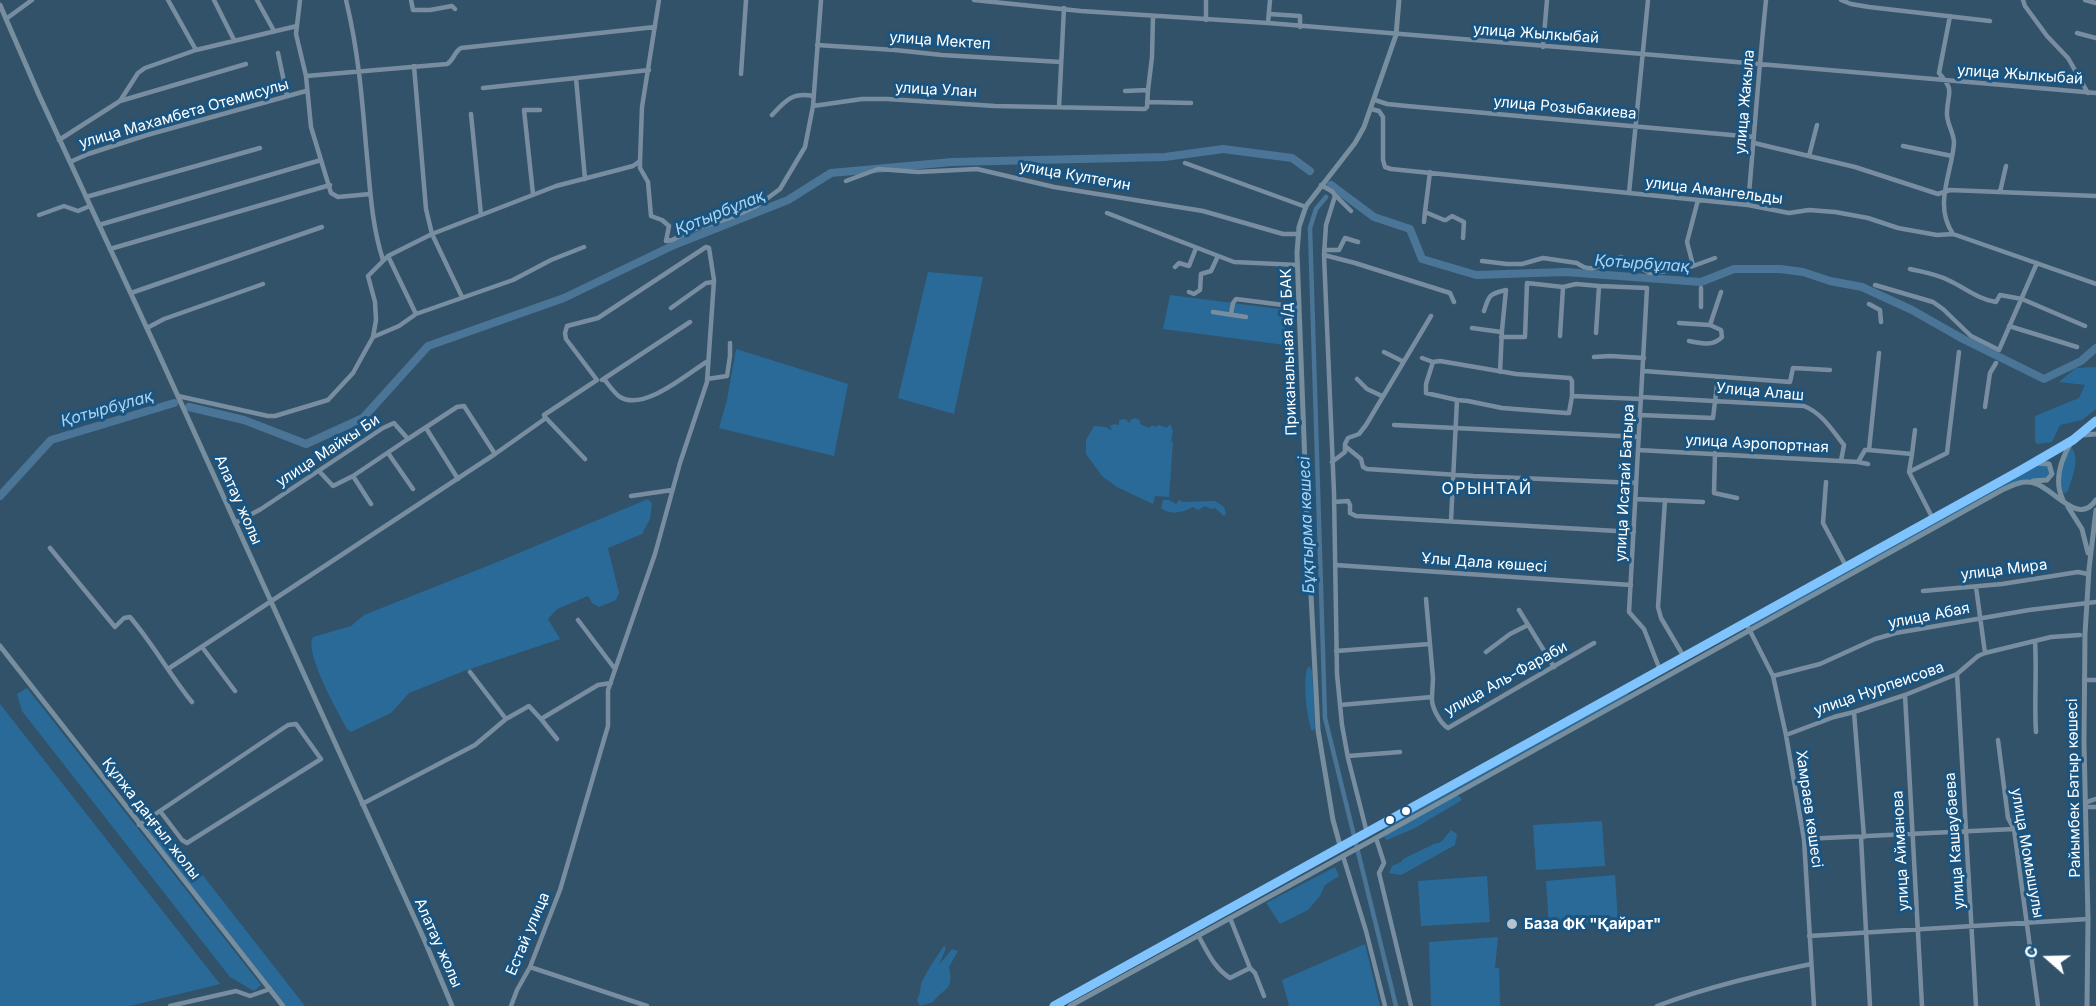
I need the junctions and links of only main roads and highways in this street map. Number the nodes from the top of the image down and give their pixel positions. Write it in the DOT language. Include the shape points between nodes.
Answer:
graph roads {
  1 [pos="1399,0"];
  2 [pos="0,5"];
  3 [pos="2096,421"];
  4 [pos="2096,434"];
  5 [pos="2073,440"];
  6 [pos="2034,463"];
  7 [pos="2025,482"];
  8 [pos="2096,500"];
  9 [pos="2064,502"];
  10 [pos="2096,510"];
  11 [pos="2088,571"];
  12 [pos="0,646"];
  13 [pos="1684,657"];
  14 [pos="1688,663"];
  15 [pos="1630,687"];
  16 [pos="1634,694"];
  17 [pos="1340,848"];
  18 [pos="1345,855"];
  19 [pos="1256,895"];
  20 [pos="1259,901"];
  21 [pos="1163,946"];
  22 [pos="1166,953"];
  23 [pos="283,1006"];
  24 [pos="452,1006"];
  25 [pos="1054,1006"];
  26 [pos="1070,1006"];
  27 [pos="2087,1006"];
  1 -- 17 [label="main road, Приканальная а/д БАК" via="1396,35 1371,110 1355,143 1306,207 1299,231 1306,518 1318,732"];
  2 -- 24 [label="main road, Алатау жолы"];
  3 -- 5 [label="main road"];
  4 -- 5 [label="main road"];
  5 -- 6 [label="main road"];
  5 -- 9 [label="main road" via="2059,473"];
  6 -- 7 [label="main road" via="2050,465 2051,476"];
  6 -- 13 [label="main road"];
  7 -- 9 [label="main road" via="2048,489"];
  7 -- 14 [label="main road" via="2002,490"];
  8 -- 9 [label="main road" via="2091,507 2080,510"];
  9 -- 11 [label="main road" via="2082,529"];
  10 -- 11 [label="main road"];
  11 -- 27 [label="main road, Райымбек Батыр көшесі" via="2084,680"];
  12 -- 23 [label="main road, Құлжа даңғыл жолы"];
  13 -- 14 [label="main road"];
  13 -- 15 [label="main road"];
  14 -- 16 [label="main road"];
  15 -- 16 [label="main road"];
  15 -- 17 [label="main road"];
  16 -- 18 [label="main road"];
  17 -- 18 [label="main road, Приканальная а/д БАК"];
  17 -- 19 [label="main road"];
  18 -- 20 [label="main road"];
  19 -- 20 [label="main road"];
  19 -- 21 [label="main road"];
  20 -- 22 [label="main road"];
  21 -- 22 [label="main road"];
  21 -- 25 [label="main road"];
  22 -- 26 [label="main road"];
}
